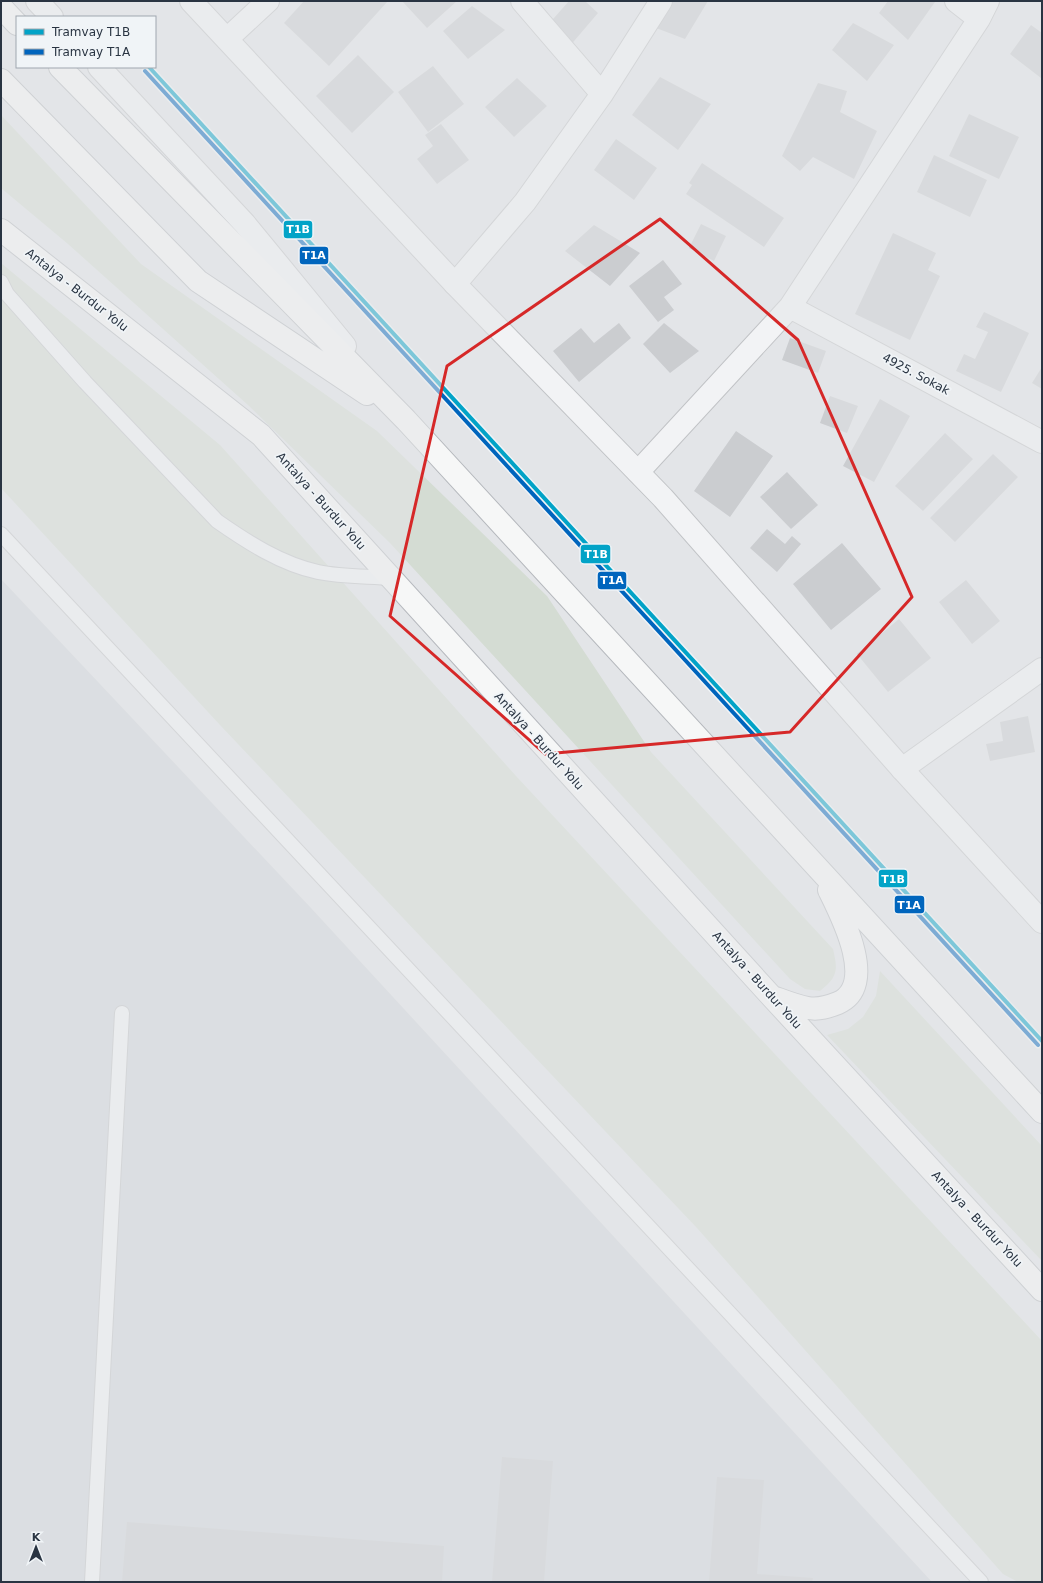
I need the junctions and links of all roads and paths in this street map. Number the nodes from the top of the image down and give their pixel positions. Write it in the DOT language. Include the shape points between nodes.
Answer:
graph roads {
  1 [pos="37,1"];
  2 [pos="191,1"];
  3 [pos="268,1"];
  4 [pos="522,1"];
  5 [pos="661,1"];
  6 [pos="956,1"];
  7 [pos="1,7"];
  8 [pos="983,10"];
  9 [pos="51,16"];
  10 [pos="16,23"];
  11 [pos="227,39"];
  12 [pos="61,68"];
  13 [pos="100,68"];
  14 [pos="1,80"];
  15 [pos="602,94"];
  16 [pos="1,230"];
  17 [pos="1,282"];
  18 [pos="455,284"];
  19 [pos="790,306"];
  20 [pos="406,420"];
  21 [pos="1042,442"];
  22 [pos="638,472"];
  23 [pos="1,534"];
  24 [pos="392,578"];
  25 [pos="1042,669"];
  26 [pos="902,769"];
  27 [pos="817,868"];
  28 [pos="1042,922"];
  29 [pos="772,996"];
  30 [pos="122,1013"];
  31 [pos="1042,1112"];
  32 [pos="1042,1290"];
  33 [pos="92,1582"];
  34 [pos="981,1582"];
  1 -- 9 [label="street"];
  2 -- 11 [label="street"];
  3 -- 11 [label="street"];
  4 -- 15 [label="street"];
  5 -- 15 [label="street"];
  6 -- 8 [label="street"];
  7 -- 10 [label="highway"];
  8 -- 19 [label="street"];
  11 -- 18 [label="street"];
  12 -- 20 [label="highway"];
  13 -- 20 [label="street" via="245,224"];
  14 -- 20 [label="highway" via="198,281"];
  15 -- 18 [label="street" via="525,202"];
  16 -- 24 [label="highway, Antalya - Burdur Yolu" via="261,435"];
  17 -- 24 [label="lane" via="7,294 85,382 216,521 268,553 299,566 318,572"];
  18 -- 22 [label="street"];
  19 -- 21 [label="street, 4925. Sokak"];
  19 -- 22 [label="street"];
  20 -- 27 [label="highway"];
  22 -- 26 [label="street"];
  23 -- 34 [label="lane"];
  24 -- 29 [label="highway, Antalya - Burdur Yolu"];
  25 -- 26 [label="street"];
  26 -- 28 [label="street"];
  27 -- 29 [label="highway" via="847,927 856,962 855,986 845,1000 826,1008 808,1008"];
  27 -- 31 [label="highway"];
  29 -- 32 [label="highway, Antalya - Burdur Yolu"];
  30 -- 33 [label="lane"];
}
